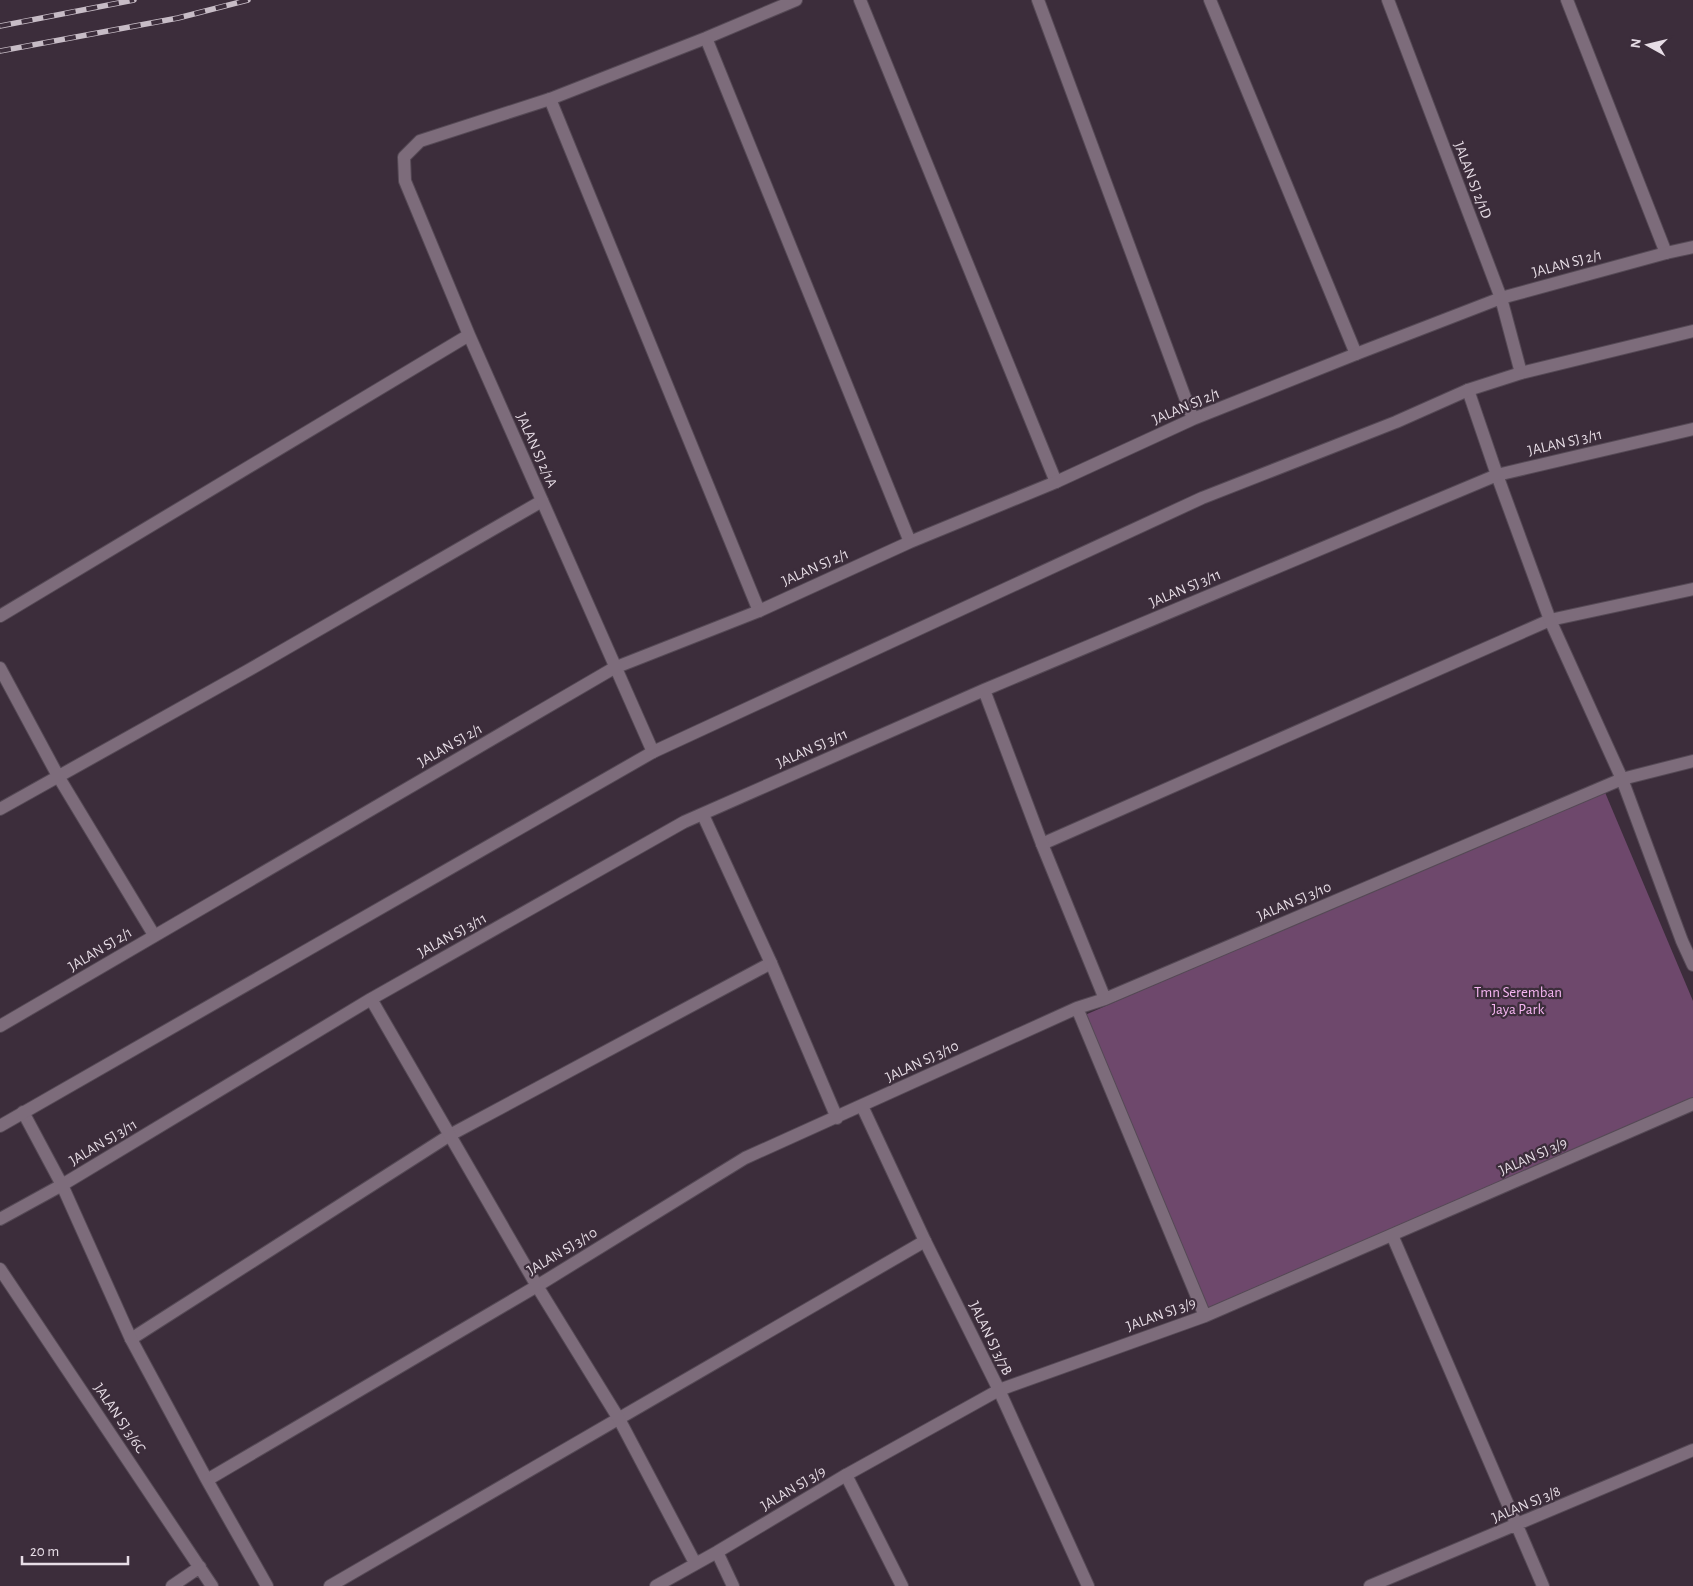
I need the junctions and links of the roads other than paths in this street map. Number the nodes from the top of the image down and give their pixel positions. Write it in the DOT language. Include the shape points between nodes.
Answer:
graph roads {
  1 [pos="796,0"];
  2 [pos="860,0"];
  3 [pos="1038,0"];
  4 [pos="1210,0"];
  5 [pos="1388,0"];
  6 [pos="1567,0"];
  7 [pos="706,38"];
  8 [pos="550,99"];
  9 [pos="1693,247"];
  10 [pos="1666,253"];
  11 [pos="1501,298"];
  12 [pos="1693,331"];
  13 [pos="469,336"];
  14 [pos="1356,354"];
  15 [pos="1520,373"];
  16 [pos="1468,390"];
  17 [pos="1193,420"];
  18 [pos="1693,429"];
  19 [pos="1497,475"];
  20 [pos="1056,482"];
  21 [pos="542,501"];
  22 [pos="910,542"];
  23 [pos="1693,590"];
  24 [pos="758,611"];
  25 [pos="0,616"];
  26 [pos="1550,620"];
  27 [pos="0,668"];
  28 [pos="614,668"];
  29 [pos="984,690"];
  30 [pos="653,752"];
  31 [pos="1693,761"];
  32 [pos="58,776"];
  33 [pos="1622,778"];
  34 [pos="0,808"];
  35 [pos="703,815"];
  36 [pos="1042,844"];
  37 [pos="154,935"];
  38 [pos="771,963"];
  39 [pos="1693,965"];
  40 [pos="371,999"];
  41 [pos="1105,999"];
  42 [pos="1077,1008"];
  43 [pos="0,1026"];
  44 [pos="1693,1104"];
  45 [pos="862,1106"];
  46 [pos="23,1112"];
  47 [pos="837,1118"];
  48 [pos="0,1126"];
  49 [pos="450,1135"];
  50 [pos="62,1185"];
  51 [pos="0,1219"];
  52 [pos="1392,1235"];
  53 [pos="925,1241"];
  54 [pos="0,1269"];
  55 [pos="537,1286"];
  56 [pos="1205,1316"];
  57 [pos="131,1339"];
  58 [pos="999,1390"];
  59 [pos="619,1419"];
  60 [pos="1693,1450"];
  61 [pos="846,1475"];
  62 [pos="207,1480"];
  63 [pos="1517,1526"];
  64 [pos="717,1552"];
  65 [pos="695,1563"];
  66 [pos="200,1567"];
  67 [pos="172,1586"];
  68 [pos="212,1586"];
  69 [pos="267,1586"];
  70 [pos="330,1586"];
  71 [pos="656,1586"];
  72 [pos="733,1586"];
  73 [pos="902,1586"];
  74 [pos="1088,1586"];
  75 [pos="1370,1586"];
  76 [pos="1542,1586"];
  1 -- 7 [label="street"];
  2 -- 20 [label="street"];
  3 -- 17 [label="street"];
  4 -- 14 [label="street"];
  5 -- 11 [label="street, JALAN SJ 2/1D"];
  6 -- 10 [label="street"];
  7 -- 8 [label="street"];
  7 -- 22 [label="street"];
  8 -- 13 [label="street, JALAN SJ 2/1A" via="420,141 404,157 404,181"];
  8 -- 24 [label="street"];
  9 -- 10 [label="street, JALAN SJ 2/1"];
  10 -- 11 [label="street, JALAN SJ 2/1"];
  11 -- 14 [label="street, JALAN SJ 2/1"];
  11 -- 15 [label="street, JALAN SJ 2/1D"];
  12 -- 15 [label="street"];
  13 -- 21 [label="street, JALAN SJ 2/1A"];
  13 -- 25 [label="street"];
  14 -- 17 [label="street, JALAN SJ 2/1"];
  15 -- 16 [label="street"];
  16 -- 19 [label="street"];
  16 -- 30 [label="street" via="1396,422 1202,498"];
  17 -- 20 [label="street, JALAN SJ 2/1"];
  18 -- 19 [label="street, JALAN SJ 3/11"];
  19 -- 26 [label="street"];
  19 -- 29 [label="street, JALAN SJ 3/11"];
  20 -- 22 [label="street, JALAN SJ 2/1"];
  21 -- 28 [label="street, JALAN SJ 2/1A"];
  21 -- 32 [label="street"];
  22 -- 24 [label="street, JALAN SJ 2/1"];
  23 -- 26 [label="street"];
  24 -- 28 [label="street, JALAN SJ 2/1"];
  26 -- 33 [label="street"];
  26 -- 36 [label="street"];
  27 -- 32 [label="street"];
  28 -- 30 [label="street, JALAN SJ 2/1A"];
  28 -- 37 [label="street, JALAN SJ 2/1"];
  29 -- 35 [label="street, JALAN SJ 3/11"];
  29 -- 36 [label="street"];
  30 -- 46 [label="street"];
  31 -- 33 [label="street, JALAN SJ 3/10"];
  32 -- 34 [label="street"];
  32 -- 37 [label="street"];
  33 -- 39 [label="street"];
  33 -- 41 [label="street, JALAN SJ 3/10"];
  35 -- 38 [label="street"];
  35 -- 40 [label="street, JALAN SJ 3/11" via="684,822"];
  36 -- 41 [label="street"];
  37 -- 43 [label="street, JALAN SJ 2/1"];
  38 -- 47 [label="street"];
  38 -- 49 [label="street"];
  40 -- 49 [label="street"];
  40 -- 50 [label="street, JALAN SJ 3/11"];
  41 -- 42 [label="street, JALAN SJ 3/10"];
  42 -- 45 [label="street, JALAN SJ 3/10"];
  42 -- 56 [label="street"];
  44 -- 52 [label="street, JALAN SJ 3/9"];
  45 -- 47 [label="street, JALAN SJ 3/10"];
  45 -- 53 [label="street, JALAN SJ 3/7B"];
  46 -- 48 [label="street"];
  46 -- 50 [label="street"];
  47 -- 55 [label="street, JALAN SJ 3/10" via="745,1158"];
  49 -- 55 [label="street"];
  49 -- 57 [label="street"];
  50 -- 51 [label="street, JALAN SJ 3/11"];
  50 -- 57 [label="street"];
  52 -- 56 [label="street, JALAN SJ 3/9"];
  52 -- 63 [label="street"];
  53 -- 58 [label="street, JALAN SJ 3/7B"];
  53 -- 59 [label="street"];
  54 -- 66 [label="street, JALAN SJ 3/6C"];
  55 -- 59 [label="street"];
  55 -- 62 [label="street, JALAN SJ 3/10"];
  56 -- 58 [label="street, JALAN SJ 3/9"];
  57 -- 62 [label="street"];
  58 -- 61 [label="street, JALAN SJ 3/9"];
  58 -- 74 [label="street, JALAN SJ 3/7B"];
  59 -- 65 [label="street"];
  59 -- 70 [label="street"];
  60 -- 63 [label="street, JALAN SJ 3/8"];
  61 -- 64 [label="street, JALAN SJ 3/9"];
  61 -- 73 [label="street"];
  62 -- 69 [label="street"];
  63 -- 75 [label="street, JALAN SJ 3/8"];
  63 -- 76 [label="street"];
  64 -- 65 [label="street, JALAN SJ 3/9"];
  64 -- 72 [label="street"];
  65 -- 71 [label="street, JALAN SJ 3/9"];
  66 -- 67 [label="street"];
  66 -- 68 [label="street, JALAN SJ 3/6C"];
}
